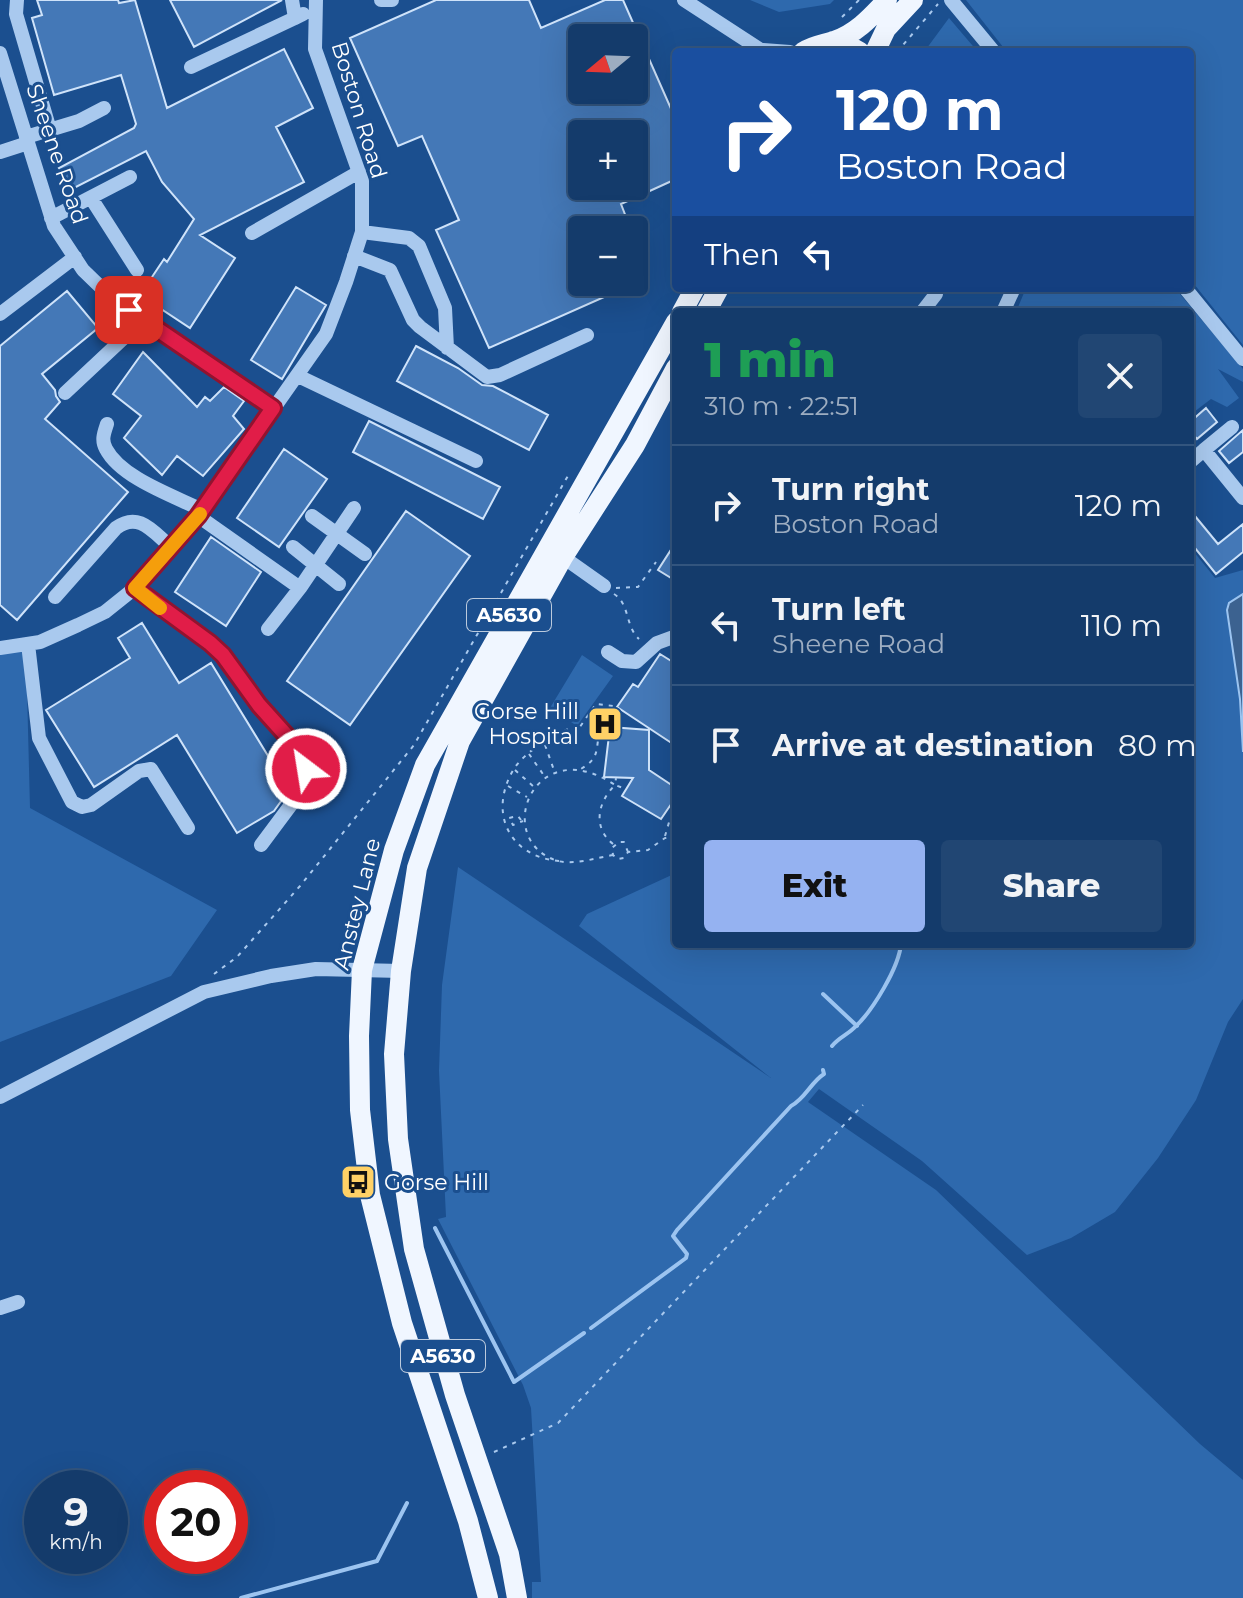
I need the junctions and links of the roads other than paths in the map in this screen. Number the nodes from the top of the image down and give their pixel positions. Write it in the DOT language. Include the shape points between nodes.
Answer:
graph roads {
  1 [pos="17,0"];
  2 [pos="292,0"];
  3 [pos="381,0"];
  4 [pos="392,0"];
  5 [pos="684,0"];
  6 [pos="887,0"];
  7 [pos="913,0"];
  8 [pos="951,0"];
  9 [pos="316,5"];
  10 [pos="295,18"];
  11 [pos="833,41"];
  12 [pos="758,48"];
  13 [pos="809,48"];
  14 [pos="853,48"];
  15 [pos="877,48"];
  16 [pos="991,48"];
  17 [pos="27,51"];
  18 [pos="1,56"];
  19 [pos="191,67"];
  20 [pos="4,78"];
  21 [pos="104,108"];
  22 [pos="50,130"];
  23 [pos="27,140"];
  24 [pos="0,152"];
  25 [pos="359,172"];
  26 [pos="130,177"];
  27 [pos="91,198"];
  28 [pos="51,218"];
  29 [pos="362,232"];
  30 [pos="252,233"];
  31 [pos="354,256"];
  32 [pos="75,257"];
  33 [pos="137,270"];
  34 [pos="1188,292"];
  35 [pos="936,294"];
  36 [pos="925,308"];
  37 [pos="0,314"];
  38 [pos="143,320"];
  39 [pos="672,329"];
  40 [pos="587,335"];
  41 [pos="447,348"];
  42 [pos="1243,359"];
  43 [pos="298,376"];
  44 [pos="672,376"];
  45 [pos="65,393"];
  46 [pos="273,408"];
  47 [pos="107,424"];
  48 [pos="1232,427"];
  49 [pos="1204,450"];
  50 [pos="1194,459"];
  51 [pos="476,461"];
  52 [pos="1243,498"];
  53 [pos="354,508"];
  54 [pos="200,513"];
  55 [pos="312,516"];
  56 [pos="337,534"];
  57 [pos="171,547"];
  58 [pos="293,547"];
  59 [pos="365,554"];
  60 [pos="563,557"];
  61 [pos="316,565"];
  62 [pos="339,584"];
  63 [pos="604,586"];
  64 [pos="135,588"];
  65 [pos="300,588"];
  66 [pos="55,597"];
  67 [pos="268,629"];
  68 [pos="672,637"];
  69 [pos="28,644"];
  70 [pos="0,648"];
  71 [pos="608,652"];
  72 [pos="188,828"];
  73 [pos="261,845"];
  74 [pos="362,970"];
  75 [pos="401,971"];
  76 [pos="0,1097"];
  77 [pos="18,1302"];
  78 [pos="0,1308"];
  79 [pos="488,1598"];
  80 [pos="517,1598"];
  1 -- 17 [label="street"];
  2 -- 10 [label="street"];
  3 -- 4 [label="street"];
  5 -- 12 [label="street"];
  6 -- 11 [label="main road" via="854,31"];
  7 -- 15 [label="main road" via="886,29"];
  8 -- 16 [label="street"];
  9 -- 10 [label="street"];
  9 -- 25 [label="street, Boston Road" via="315,49"];
  10 -- 19 [label="street"];
  11 -- 13 [label="main road"];
  11 -- 14 [label="main road"];
  17 -- 18 [label="street"];
  17 -- 22 [label="street"];
  18 -- 20 [label="street, Sheene Road"];
  20 -- 23 [label="street, Sheene Road"];
  21 -- 22 [label="street"];
  22 -- 23 [label="street"];
  23 -- 24 [label="street"];
  23 -- 28 [label="street, Sheene Road"];
  25 -- 29 [label="street, Boston Road"];
  25 -- 30 [label="street"];
  26 -- 27 [label="street"];
  27 -- 28 [label="street"];
  27 -- 33 [label="street"];
  28 -- 32 [label="street, Sheene Road"];
  29 -- 31 [label="street, Boston Road"];
  29 -- 41 [label="street" via="409,238 419,246 445,308"];
  31 -- 41 [label="street" via="390,270 413,320"];
  31 -- 43 [label="street, Boston Road" via="326,334"];
  32 -- 37 [label="street"];
  32 -- 38 [label="street, Sheene Road" via="114,300"];
  34 -- 42 [label="street"];
  35 -- 36 [label="street"];
  38 -- 45 [label="street"];
  38 -- 46 [label="street, Sheene Road"];
  39 -- 74 [label="main road, Anstey Lane / A5630" via="425,765 394,850"];
  40 -- 41 [label="street" via="492,378"];
  43 -- 46 [label="street, Boston Road"];
  43 -- 51 [label="street"];
  44 -- 60 [label="main road, A5630" via="635,445"];
  46 -- 54 [label="street, Boston Road"];
  47 -- 54 [label="street" via="104,447 116,462"];
  48 -- 49 [label="street"];
  49 -- 50 [label="street"];
  49 -- 52 [label="street"];
  53 -- 56 [label="street"];
  54 -- 57 [label="street, Boston Road"];
  54 -- 65 [label="street"];
  55 -- 56 [label="street"];
  56 -- 59 [label="street"];
  56 -- 61 [label="street"];
  57 -- 64 [label="street, Boston Road"];
  57 -- 66 [label="street" via="138,521 126,521"];
  58 -- 61 [label="street"];
  60 -- 63 [label="street"];
  60 -- 75 [label="main road, A5630" via="460,741 417,868"];
  61 -- 62 [label="street"];
  61 -- 65 [label="street"];
  64 -- 69 [label="street, Boston Road" via="105,612"];
  64 -- 73 [label="street" via="223,655 303,758 302,790"];
  65 -- 67 [label="street"];
  68 -- 71 [label="street" via="629,663"];
  69 -- 70 [label="street, Boston Road"];
  69 -- 72 [label="street" via="39,738 72,802 91,805 139,771 151,769"];
  74 -- 75 [label="street"];
  74 -- 76 [label="street" via="316,969 204,992"];
  74 -- 79 [label="main road, Anstey Lane / A5630" via="360,1110 370,1195 402,1323"];
  75 -- 80 [label="main road, A5630" via="394,1054 398,1139 414,1249 455,1395 509,1554"];
  77 -- 78 [label="street"];
}
